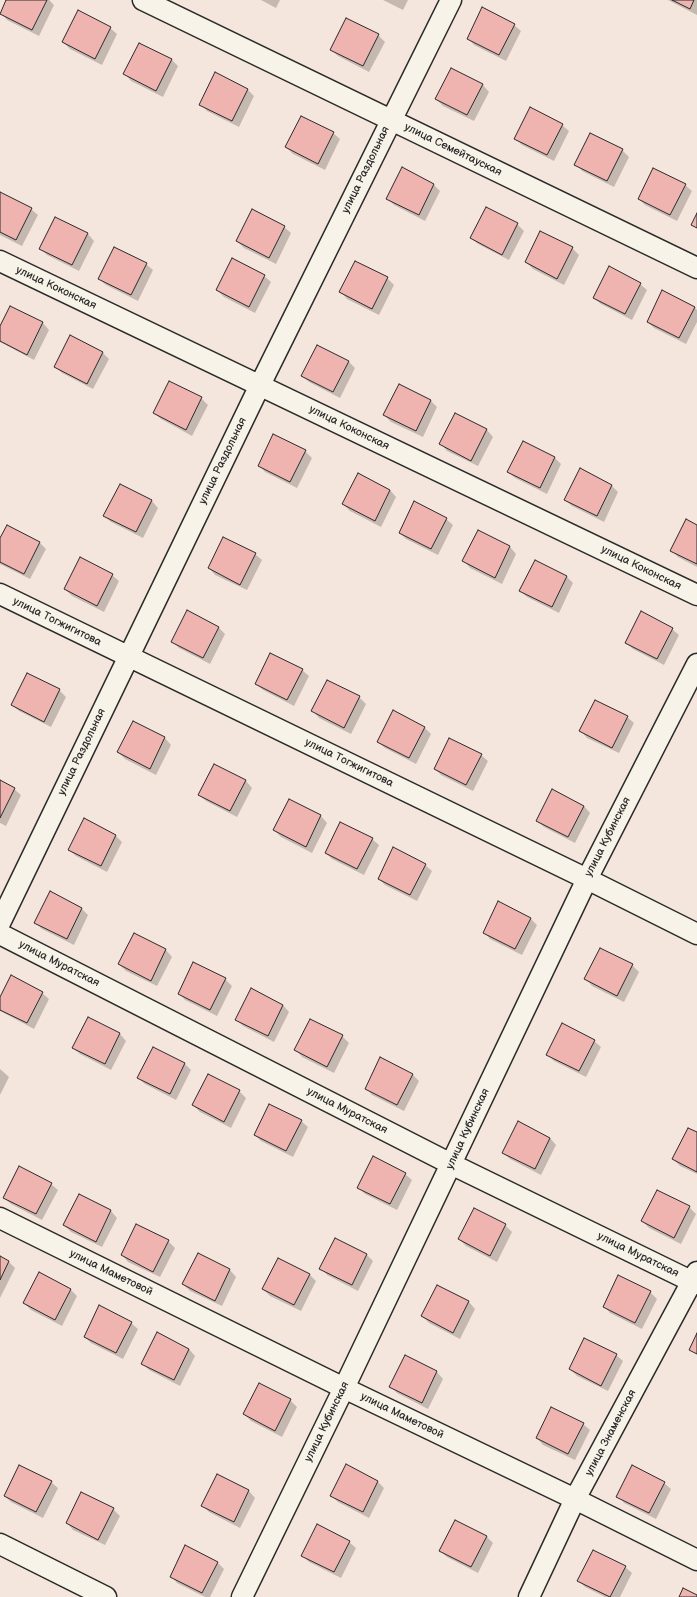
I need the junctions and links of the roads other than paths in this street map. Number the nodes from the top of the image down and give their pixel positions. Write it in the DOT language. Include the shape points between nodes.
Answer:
graph roads {
  1 [pos="144,0"];
  2 [pos="451,0"];
  3 [pos="391,120"];
  4 [pos="0,261"];
  5 [pos="697,268"];
  6 [pos="260,385"];
  7 [pos="0,594"];
  8 [pos="697,595"];
  9 [pos="129,656"];
  10 [pos="697,664"];
  11 [pos="587,878"];
  12 [pos="0,923"];
  13 [pos="0,934"];
  14 [pos="697,934"];
  15 [pos="451,1164"];
  16 [pos="0,1218"];
  17 [pos="695,1279"];
  18 [pos="344,1388"];
  19 [pos="575,1499"];
  20 [pos="0,1544"];
  21 [pos="697,1560"];
  22 [pos="106,1597"];
  23 [pos="242,1597"];
  24 [pos="529,1597"];
  1 -- 3 [label="street, улица Семейтауская"];
  2 -- 3 [label="street, улица Раздольная"];
  3 -- 5 [label="street, улица Семейтауская"];
  3 -- 6 [label="street, улица Раздольная"];
  4 -- 6 [label="street, улица Коконская"];
  6 -- 8 [label="street, улица Коконская"];
  6 -- 9 [label="street, улица Раздольная"];
  7 -- 9 [label="street, улица Тогжигитова"];
  9 -- 11 [label="street, улица Тогжигитова"];
  9 -- 12 [label="street, улица Раздольная"];
  10 -- 11 [label="street, улица Кубинская"];
  11 -- 14 [label="street, улица Тогжигитова"];
  11 -- 15 [label="street, улица Кубинская"];
  13 -- 15 [label="street, улица Муратская"];
  15 -- 17 [label="street, улица Муратская"];
  15 -- 18 [label="street, улица Кубинская"];
  16 -- 18 [label="street, улица Маметовой"];
  17 -- 19 [label="street, улица Знаменская"];
  18 -- 19 [label="street, улица Маметовой"];
  18 -- 23 [label="street, улица Кубинская"];
  19 -- 21 [label="street, улица Маметовой"];
  19 -- 24 [label="street, улица Знаменская"];
  20 -- 22 [label="street"];
}
